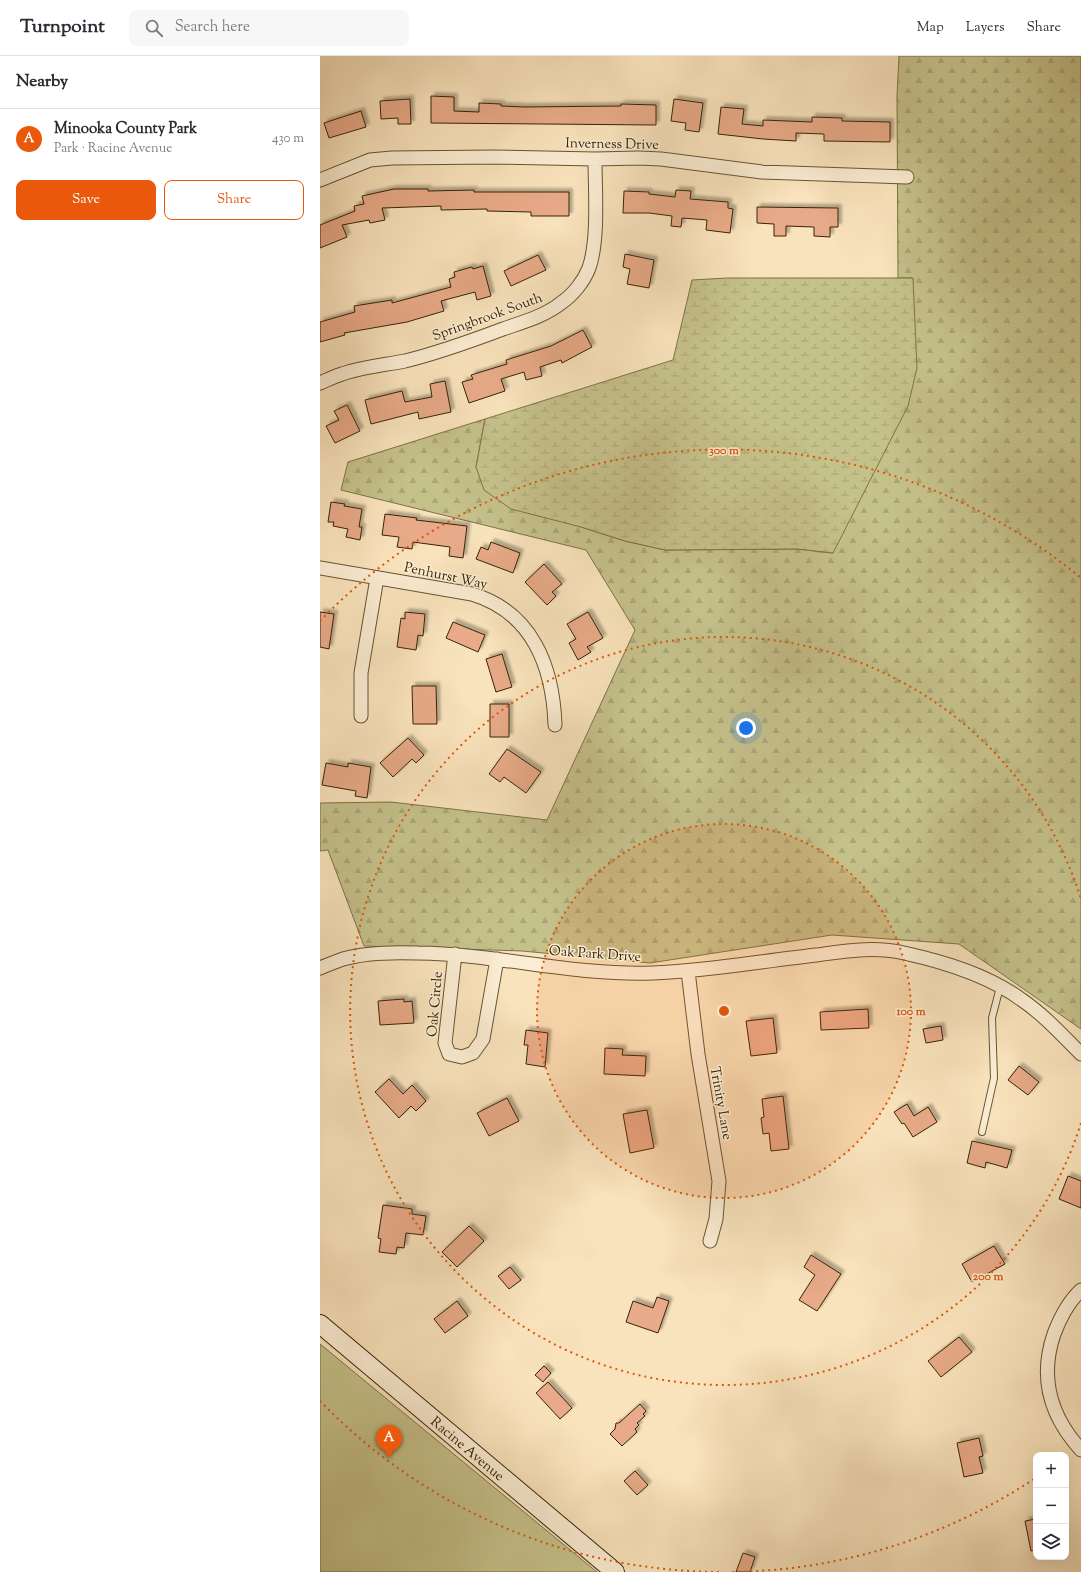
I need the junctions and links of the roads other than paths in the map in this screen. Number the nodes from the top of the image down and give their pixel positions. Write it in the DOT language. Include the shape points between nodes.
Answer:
graph roads {
  1 [pos="596,159"];
  2 [pos="907,177"];
  3 [pos="320,180"];
  4 [pos="320,384"];
  5 [pos="320,568"];
  6 [pos="377,578"];
  7 [pos="361,716"];
  8 [pos="555,725"];
  9 [pos="455,954"];
  10 [pos="497,959"];
  11 [pos="320,968"];
  12 [pos="688,971"];
  13 [pos="1000,987"];
  14 [pos="1081,1054"];
  15 [pos="982,1132"];
  16 [pos="710,1241"];
  17 [pos="1081,1290"];
  18 [pos="320,1324"];
  19 [pos="1081,1450"];
  20 [pos="615,1572"];
  1 -- 2 [label="street, Inverness Drive" via="639,158 762,172"];
  1 -- 3 [label="street, Inverness Drive" via="392,158 370,160"];
  1 -- 4 [label="street, Springbrook South" via="593,252 584,277 562,303 523,322 464,343 406,360 342,374"];
  5 -- 6 [label="street, Penhurst Way"];
  6 -- 7 [label="street" via="362,674"];
  6 -- 8 [label="street, Penhurst Way" via="472,594 504,608 518,620 540,652 549,676"];
  9 -- 10 [label="street, Oak Park Drive"];
  9 -- 10 [label="street, Oak Circle" via="445,1043 449,1054 462,1057 473,1053 483,1039"];
  9 -- 11 [label="street, Oak Park Drive" via="396,952 344,959"];
  10 -- 12 [label="street, Oak Park Drive" via="616,973"];
  12 -- 13 [label="street, Oak Park Drive" via="881,949 951,966"];
  12 -- 16 [label="street, Trinity Lane" via="698,1054 720,1181 716,1220"];
  13 -- 14 [label="street, Oak Park Drive" via="1034,1009"];
  13 -- 15 [label="lane" via="992,1018 994,1078"];
  17 -- 19 [label="street" via="1059,1320 1048,1351 1047,1370 1051,1401 1068,1435"];
  18 -- 20 [label="main road, Racine Avenue"];
}
